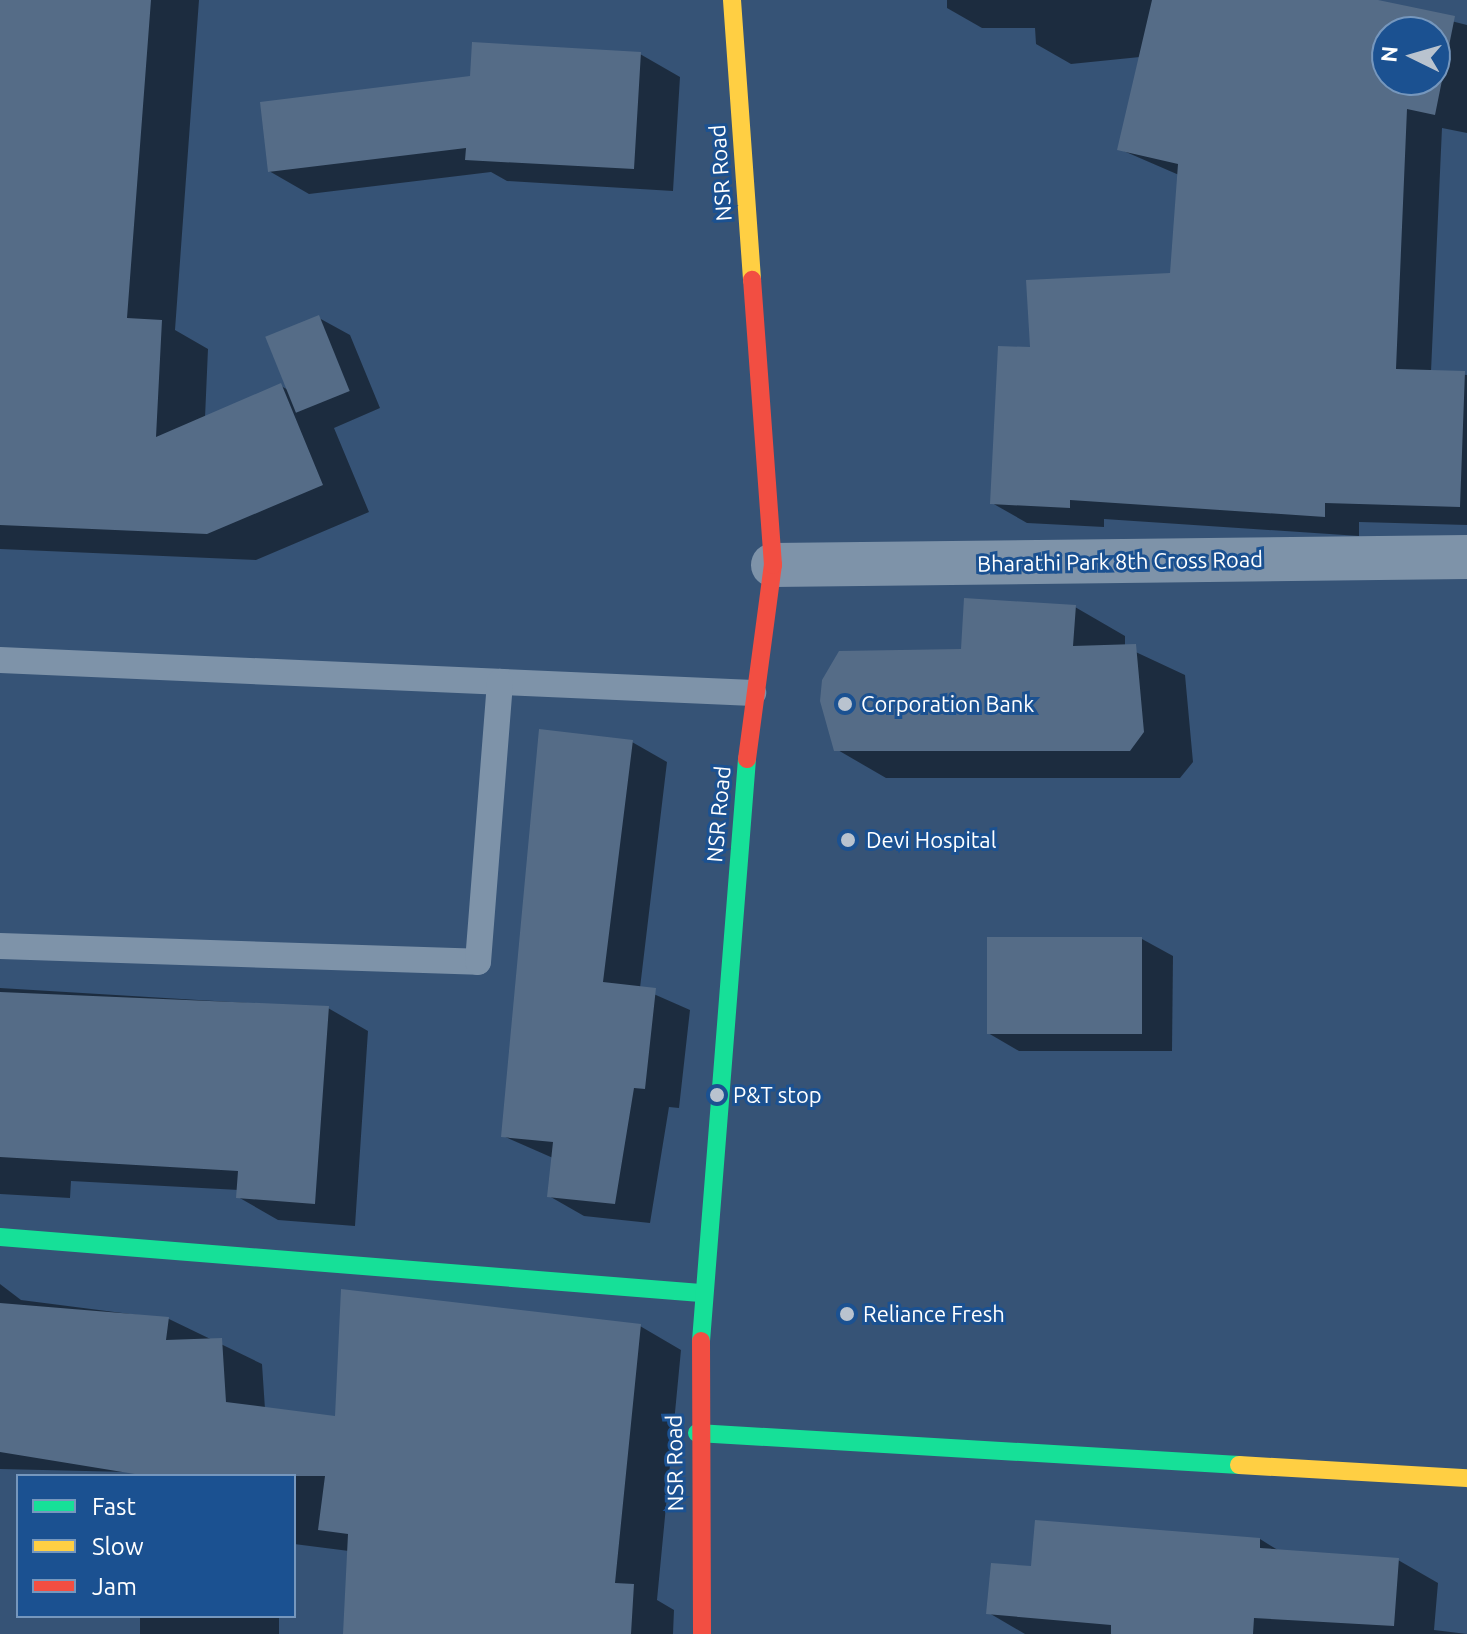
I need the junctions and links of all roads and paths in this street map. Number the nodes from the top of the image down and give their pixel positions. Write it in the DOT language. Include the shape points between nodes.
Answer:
graph roads {
  1 [pos="732,0"];
  2 [pos="1467,557"];
  3 [pos="773,565"];
  4 [pos="0,660"];
  5 [pos="500,682"];
  6 [pos="753,693"];
  7 [pos="0,946"];
  8 [pos="0,1237"];
  9 [pos="701,1293"];
  10 [pos="697,1433"];
  11 [pos="1467,1478"];
  12 [pos="702,1634"];
  1 -- 3 [label="main road, NSR Road"];
  2 -- 3 [label="street, Bharathi Park 8th Cross Road"];
  3 -- 6 [label="main road, NSR Road"];
  4 -- 5 [label="lane"];
  5 -- 6 [label="lane"];
  5 -- 7 [label="lane" via="478,962"];
  6 -- 9 [label="main road, NSR Road"];
  8 -- 9 [label="main road"];
  9 -- 10 [label="main road, NSR Road"];
  10 -- 11 [label="main road"];
  10 -- 12 [label="main road, NSR Road"];
}
